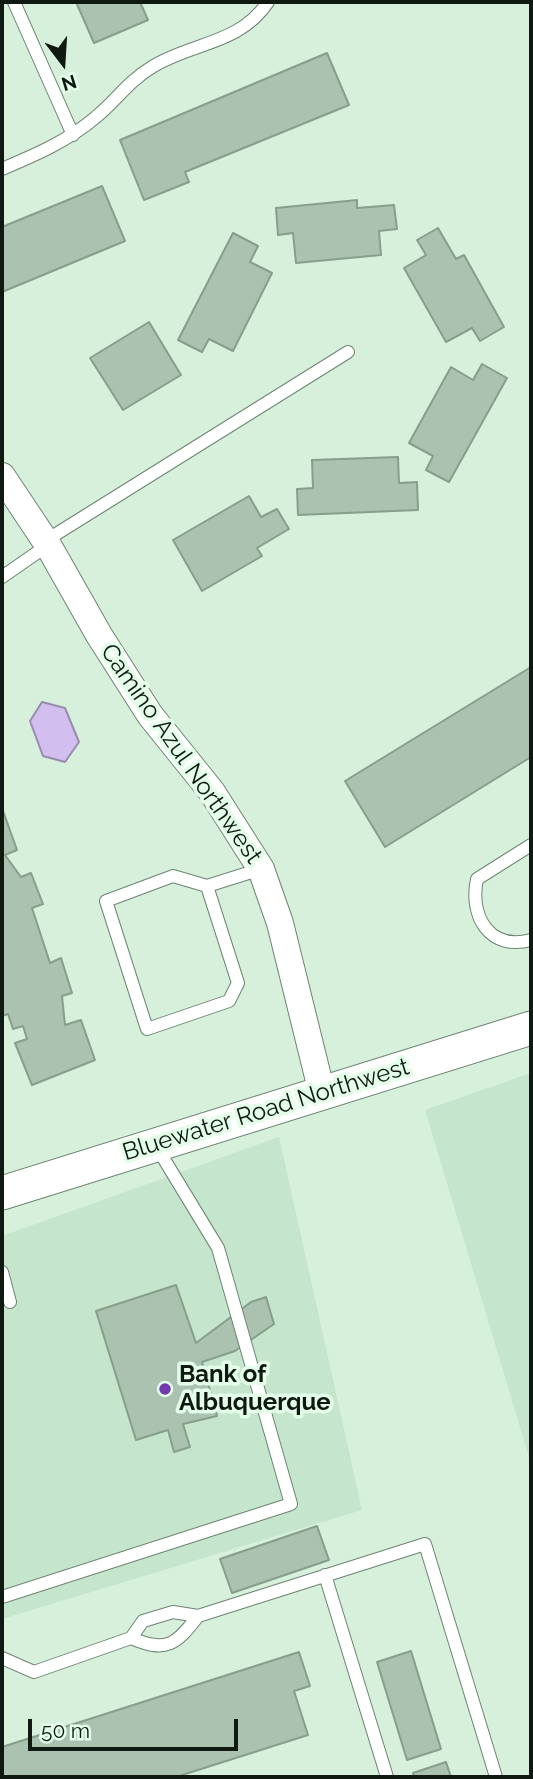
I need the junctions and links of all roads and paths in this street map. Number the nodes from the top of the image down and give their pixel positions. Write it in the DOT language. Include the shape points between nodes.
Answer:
graph roads {
  1 [pos="14,2"];
  2 [pos="268,2"];
  3 [pos="73,135"];
  4 [pos="2,169"];
  5 [pos="348,352"];
  6 [pos="2,476"];
  7 [pos="46,543"];
  8 [pos="2,577"];
  9 [pos="531,845"];
  10 [pos="261,869"];
  11 [pos="207,886"];
  12 [pos="531,940"];
  13 [pos="531,1028"];
  14 [pos="322,1093"];
  15 [pos="156,1145"];
  16 [pos="2,1193"];
  17 [pos="2,1272"];
  18 [pos="10,1302"];
  19 [pos="326,1575"];
  20 [pos="2,1597"];
  21 [pos="198,1616"];
  22 [pos="131,1638"];
  23 [pos="2,1658"];
  24 [pos="387,1777"];
  25 [pos="496,1777"];
  1 -- 3 [label="lane"];
  2 -- 3 [label="lane" via="256,19 222,39 145,72"];
  3 -- 4 [label="lane"];
  5 -- 7 [label="lane"];
  6 -- 7 [label="street, Camino Azul Northwest"];
  7 -- 8 [label="lane"];
  7 -- 10 [label="street, Camino Azul Northwest" via="150,715 212,792"];
  9 -- 12 [label="lane" via="477,879 473,897 491,935 504,942"];
  10 -- 11 [label="lane"];
  10 -- 14 [label="street, Camino Azul Northwest" via="280,923"];
  11 -- 11 [label="lane" via="238,983 229,1002 147,1029 106,901 173,876"];
  13 -- 14 [label="street, Bluewater Road Northwest"];
  14 -- 15 [label="street, Bluewater Road Northwest"];
  15 -- 16 [label="street, Bluewater Road Northwest"];
  15 -- 20 [label="lane" via="218,1248 291,1504"];
  17 -- 18 [label="lane"];
  19 -- 21 [label="lane"];
  19 -- 24 [label="lane"];
  19 -- 25 [label="lane" via="425,1544"];
  21 -- 22 [label="lane" via="173,1612 153,1618 143,1622"];
  21 -- 22 [label="lane" via="180,1639 153,1648"];
  22 -- 23 [label="lane" via="34,1672"];
}
